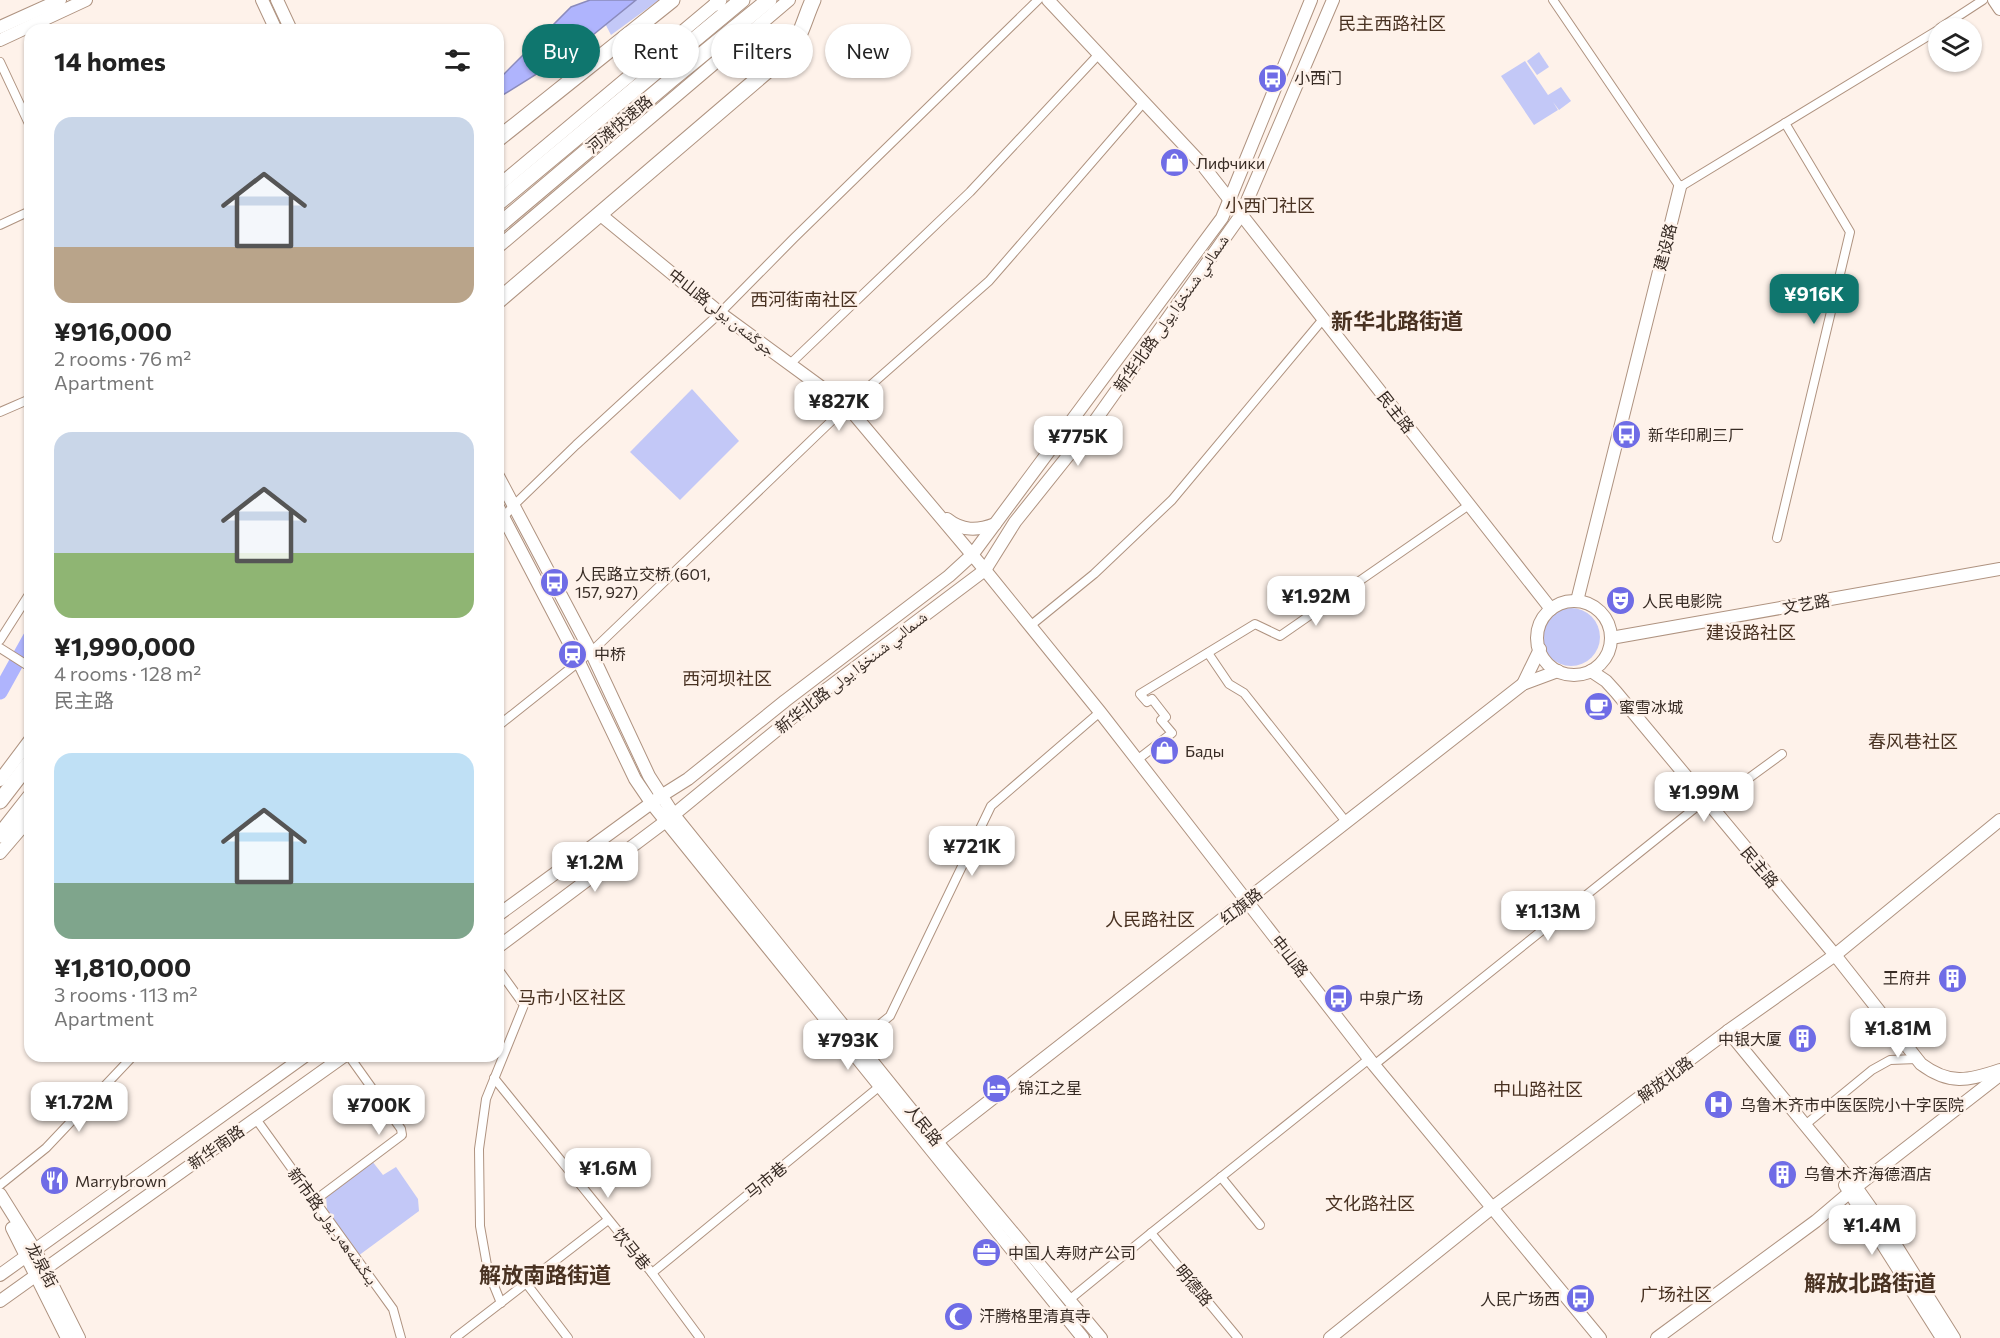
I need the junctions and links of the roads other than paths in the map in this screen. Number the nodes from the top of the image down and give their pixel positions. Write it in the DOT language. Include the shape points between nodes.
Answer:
graph roads {
  1 [pos="60,0"];
  2 [pos="86,0"];
  3 [pos="262,0"];
  4 [pos="661,0"];
  5 [pos="672,0"];
  6 [pos="742,0"];
  7 [pos="769,0"];
  8 [pos="789,0"];
  9 [pos="813,0"];
  10 [pos="1038,0"];
  11 [pos="1048,0"];
  12 [pos="1311,0"];
  13 [pos="1333,0"];
  14 [pos="1553,0"];
  15 [pos="1983,0"];
  16 [pos="1994,0"];
  17 [pos="719,1"];
  18 [pos="280,3"];
  19 [pos="2000,9"];
  20 [pos="1956,18"];
  21 [pos="34,24"];
  22 [pos="273,24"];
  23 [pos="289,24"];
  24 [pos="759,24"];
  25 [pos="0,27"];
  26 [pos="24,29"];
  27 [pos="1928,36"];
  28 [pos="0,40"];
  29 [pos="1099,54"];
  30 [pos="0,62"];
  31 [pos="711,65"];
  32 [pos="750,78"];
  33 [pos="1144,102"];
  34 [pos="24,113"];
  35 [pos="1785,123"];
  36 [pos="504,124"];
  37 [pos="504,134"];
  38 [pos="504,181"];
  39 [pos="1680,187"];
  40 [pos="504,198"];
  41 [pos="1230,201"];
  42 [pos="24,214"];
  43 [pos="1241,215"];
  44 [pos="602,216"];
  45 [pos="504,221"];
  46 [pos="0,225"];
  47 [pos="504,242"];
  48 [pos="504,289"];
  49 [pos="504,296"];
  50 [pos="720,313"];
  51 [pos="1324,318"];
  52 [pos="790,364"];
  53 [pos="24,402"];
  54 [pos="847,406"];
  55 [pos="0,412"];
  56 [pos="504,488"];
  57 [pos="1469,505"];
  58 [pos="513,506"];
  59 [pos="934,510"];
  60 [pos="504,513"];
  61 [pos="504,523"];
  62 [pos="996,523"];
  63 [pos="1777,538"];
  64 [pos="972,555"];
  65 [pos="994,556"];
  66 [pos="2000,569"];
  67 [pos="985,570"];
  68 [pos="1008,598"];
  69 [pos="1577,601"];
  70 [pos="24,602"];
  71 [pos="1551,609"];
  72 [pos="1030,626"];
  73 [pos="1611,638"];
  74 [pos="0,640"];
  75 [pos="1540,650"];
  76 [pos="3,651"];
  77 [pos="591,652"];
  78 [pos="1208,653"];
  79 [pos="579,662"];
  80 [pos="24,663"];
  81 [pos="1558,671"];
  82 [pos="1591,671"];
  83 [pos="1523,684"];
  84 [pos="1100,712"];
  85 [pos="504,721"];
  86 [pos="24,748"];
  87 [pos="1782,754"];
  88 [pos="1137,760"];
  89 [pos="24,770"];
  90 [pos="0,780"];
  91 [pos="656,800"];
  92 [pos="1705,800"];
  93 [pos="0,801"];
  94 [pos="24,804"];
  95 [pos="670,818"];
  96 [pos="2000,820"];
  97 [pos="1347,823"];
  98 [pos="24,825"];
  99 [pos="0,834"];
  100 [pos="0,853"];
  101 [pos="1247,901"];
  102 [pos="504,911"];
  103 [pos="504,942"];
  104 [pos="1834,955"];
  105 [pos="504,977"];
  106 [pos="1728,1031"];
  107 [pos="857,1043"];
  108 [pos="504,1054"];
  109 [pos="1917,1059"];
  110 [pos="122,1062"];
  111 [pos="128,1062"];
  112 [pos="296,1062"];
  113 [pos="336,1062"];
  114 [pos="354,1062"];
  115 [pos="501,1062"];
  116 [pos="1372,1062"];
  117 [pos="124,1066"];
  118 [pos="2000,1070"];
  119 [pos="2000,1075"];
  120 [pos="494,1078"];
  121 [pos="880,1086"];
  122 [pos="255,1119"];
  123 [pos="1805,1125"];
  124 [pos="933,1145"];
  125 [pos="0,1169"];
  126 [pos="1221,1177"];
  127 [pos="3,1182"];
  128 [pos="1853,1190"];
  129 [pos="0,1194"];
  130 [pos="314,1201"];
  131 [pos="1493,1207"];
  132 [pos="0,1209"];
  133 [pos="608,1220"];
  134 [pos="1260,1225"];
  135 [pos="1150,1233"];
  136 [pos="31,1253"];
  137 [pos="41,1272"];
  138 [pos="652,1273"];
  139 [pos="0,1275"];
  140 [pos="526,1283"];
  141 [pos="1069,1300"];
  142 [pos="0,1301"];
  143 [pos="501,1303"];
  144 [pos="1067,1318"];
  145 [pos="67,1338"];
  146 [pos="79,1338"];
  147 [pos="401,1338"];
  148 [pos="455,1338"];
  149 [pos="568,1338"];
  150 [pos="700,1338"];
  151 [pos="1077,1338"];
  152 [pos="1083,1338"];
  153 [pos="1101,1338"];
  154 [pos="1238,1338"];
  155 [pos="1330,1338"];
  156 [pos="1600,1338"];
  157 [pos="1657,1338"];
  158 [pos="1942,1338"];
  159 [pos="1954,1338"];
  1 -- 25 [label="main road"];
  2 -- 21 [label="main road"];
  3 -- 22 [label="main road"];
  4 -- 36 [label="highway"];
  5 -- 37 [label="highway"];
  6 -- 40 [label="highway, 河滩快速路"];
  7 -- 45 [label="highway, 河滩快速路"];
  8 -- 24 [label="main road"];
  9 -- 49 [label="highway" via="798,41 788,53"];
  10 -- 50 [label="street"];
  11 -- 29 [label="main road, 民主路"];
  12 -- 41 [label="main road, 新华北路 شىمالىي شىنخۇا يولى"];
  13 -- 43 [label="main road, 新华北路 شىمالىي شىنخۇا يولى"];
  14 -- 39 [label="street"];
  15 -- 20 [label="street"];
  16 -- 19 [label="main road"];
  17 -- 38 [label="main road"];
  18 -- 23 [label="main road"];
  26 -- 28 [label="main road"];
  27 -- 35 [label="street"];
  29 -- 33 [label="main road, 民主路"];
  29 -- 52 [label="street" via="970,192"];
  30 -- 34 [label="street"];
  31 -- 47 [label="main road"];
  32 -- 48 [label="highway"];
  33 -- 41 [label="main road, 民主路"];
  33 -- 54 [label="street" via="989,280"];
  35 -- 39 [label="street"];
  35 -- 63 [label="street" via="1850,232"];
  39 -- 69 [label="main road, 建设路"];
  41 -- 43 [label="main road, 民主路"];
  41 -- 62 [label="main road, 新华北路 شىمالىي شىنخۇا يولى" via="1215,228"];
  42 -- 46 [label="street"];
  43 -- 51 [label="main road, 民主路"];
  43 -- 65 [label="main road, 新华北路 شىمالىي شىنخۇا يولى"];
  44 -- 50 [label="main road, 中山路جوڭشەن يولى"];
  50 -- 52 [label="main road, 中山路جوڭشەن يولى"];
  50 -- 58 [label="street"];
  51 -- 57 [label="main road, 民主路"];
  51 -- 72 [label="street" via="1172,500 1094,574"];
  52 -- 54 [label="main road, 中山路جوڭشەن يولى"];
  53 -- 55 [label="street"];
  54 -- 59 [label="main road, 中山路جوڭشەن يولى"];
  54 -- 77 [label="street"];
  56 -- 58 [label="main road"];
  57 -- 71 [label="main road, 民主路"];
  57 -- 78 [label="street" via="1280,636 1255,624"];
  58 -- 60 [label="street"];
  58 -- 77 [label="main road"];
  59 -- 62 [label="main road" via="968,529"];
  59 -- 64 [label="main road, 中山路جوڭشەن يولى"];
  61 -- 79 [label="main road"];
  62 -- 64 [label="main road, 新华北路 شىمالىي شىنخۇا يولى"];
  64 -- 67 [label="main road, 中山路جوڭشەن يولى"];
  64 -- 91 [label="main road, 新华北路 شىمالىي شىنخۇا يولى" via="688,779"];
  65 -- 67 [label="main road, 新华北路 شىمالىي شىنخۇا يولى"];
  65 -- 68 [label="main road" via="999,587"];
  66 -- 73 [label="main road, 文艺路"];
  67 -- 68 [label="main road, 中山路"];
  67 -- 95 [label="main road, 新华北路 شىمالىي شىنخۇا يولى" via="828,688"];
  68 -- 72 [label="main road, 中山路"];
  69 -- 71 [label="main road"];
  69 -- 73 [label="main road" via="1588,603 1605,617"];
  70 -- 74 [label="street"];
  71 -- 75 [label="main road" via="1539,628"];
  72 -- 84 [label="main road, 中山路"];
  73 -- 82 [label="main road" via="1606,657"];
  75 -- 81 [label="main road"];
  75 -- 83 [label="main road"];
  76 -- 80 [label="street"];
  77 -- 79 [label="street"];
  77 -- 91 [label="main road"];
  78 -- 88 [label="street" via="1140,693 1147,702 1152,699 1172,733"];
  78 -- 97 [label="street" via="1229,684 1244,693"];
  79 -- 85 [label="street"];
  79 -- 91 [label="main road" via="636,779"];
  81 -- 82 [label="main road"];
  81 -- 83 [label="main road"];
  82 -- 92 [label="main road, 民主路" via="1606,681"];
  83 -- 97 [label="main road, 红旗路"];
  84 -- 88 [label="main road, 中山路"];
  84 -- 107 [label="street" via="991,806 891,1016"];
  86 -- 90 [label="main road"];
  87 -- 92 [label="street" via="1734,789"];
  88 -- 101 [label="main road, 中山路"];
  89 -- 93 [label="highway"];
  91 -- 95 [label="main road, 人民路"];
  91 -- 102 [label="main road"];
  92 -- 104 [label="main road, 民主路"];
  92 -- 116 [label="street"];
  94 -- 99 [label="highway"];
  95 -- 103 [label="main road"];
  95 -- 107 [label="main road, 人民路"];
  95 -- 121 [label="main road, 人民路"];
  96 -- 104 [label="main road, 解放北路"];
  97 -- 101 [label="main road, 红旗路"];
  98 -- 100 [label="main road"];
  101 -- 116 [label="main road, 中山路"];
  101 -- 124 [label="main road, 红旗路"];
  104 -- 106 [label="main road, 解放北路"];
  104 -- 109 [label="main road, 民主路"];
  105 -- 108 [label="street" via="524,1005"];
  106 -- 123 [label="main road"];
  106 -- 131 [label="main road, 解放北路"];
  107 -- 124 [label="main road, 人民路"];
  109 -- 118 [label="main road, 民主路" via="1930,1071 1953,1081"];
  109 -- 123 [label="street" via="1890,1060 1872,1070"];
  110 -- 117 [label="street"];
  111 -- 117 [label="street"];
  112 -- 136 [label="main road, 新华南路"];
  113 -- 122 [label="main road, 新华南路"];
  114 -- 130 [label="street" via="402,1135"];
  115 -- 120 [label="street"];
  116 -- 126 [label="street"];
  116 -- 131 [label="main road, 中山路"];
  117 -- 127 [label="street" via="46,1148"];
  119 -- 128 [label="main road"];
  120 -- 133 [label="street, 饮马巷"];
  120 -- 143 [label="street" via="486,1099 478,1149 480,1226 488,1270"];
  121 -- 124 [label="main road, 人民路"];
  121 -- 138 [label="street, 马市巷"];
  122 -- 130 [label="street, 新市路يىڭىشەھەر يولى"];
  122 -- 137 [label="main road, 新华南路"];
  123 -- 128 [label="main road"];
  124 -- 141 [label="main road, 人民路"];
  124 -- 144 [label="main road, 人民路"];
  125 -- 127 [label="street"];
  126 -- 134 [label="street"];
  126 -- 135 [label="street"];
  128 -- 157 [label="main road"];
  128 -- 158 [label="main road"];
  128 -- 159 [label="main road" via="1885,1228"];
  129 -- 136 [label="main road, 龙泉街"];
  130 -- 147 [label="street, 新市路يىڭىشەھەر يولى" via="393,1309"];
  131 -- 155 [label="main road, 解放北路"];
  131 -- 156 [label="main road, 中山路"];
  132 -- 136 [label="main road, 龙泉街"];
  133 -- 138 [label="street, 饮马巷"];
  133 -- 140 [label="street"];
  135 -- 141 [label="street"];
  135 -- 154 [label="street, 明德路"];
  136 -- 137 [label="main road, 龙泉街"];
  136 -- 139 [label="main road, 新华南路"];
  137 -- 142 [label="main road, 新华南路"];
  137 -- 145 [label="main road, 龙泉街"];
  137 -- 146 [label="main road, 龙泉街"];
  138 -- 150 [label="street, 饮马巷"];
  140 -- 143 [label="street"];
  140 -- 149 [label="street"];
  141 -- 153 [label="main road, 人民路"];
  143 -- 148 [label="street"];
  144 -- 151 [label="main road"];
  144 -- 152 [label="main road, 人民路"];
}
